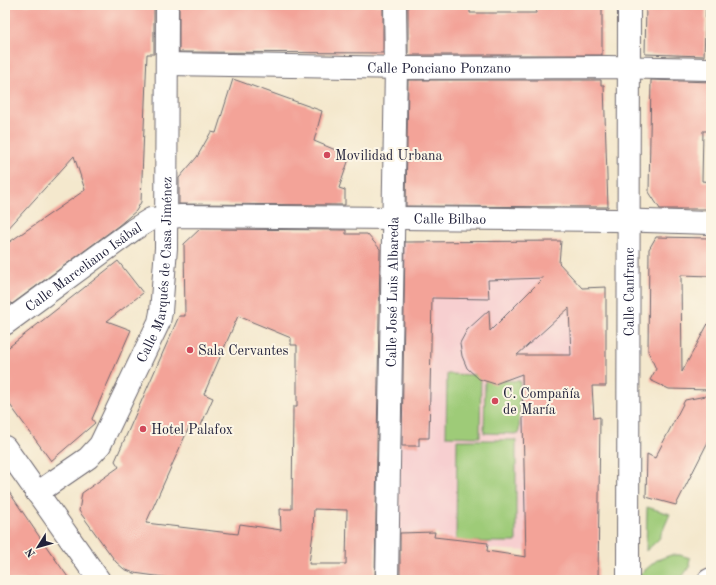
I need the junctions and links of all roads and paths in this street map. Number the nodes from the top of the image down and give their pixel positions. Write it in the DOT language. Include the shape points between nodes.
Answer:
graph roads {
  1 [pos="167,5"];
  2 [pos="395,5"];
  3 [pos="629,5"];
  4 [pos="167,64"];
  5 [pos="629,67"];
  6 [pos="396,68"];
  7 [pos="711,69"];
  8 [pos="394,217"];
  9 [pos="165,218"];
  10 [pos="629,220"];
  11 [pos="711,223"];
  12 [pos="5,324"];
  13 [pos="5,447"];
  14 [pos="37,493"];
  15 [pos="99,580"];
  16 [pos="387,580"];
  17 [pos="628,580"];
  1 -- 4 [label="street, Calle Marqués de Casa Jiménez"];
  2 -- 6 [label="street, Calle José Luis Albareda"];
  3 -- 5 [label="street, Calle Canfranc"];
  4 -- 6 [label="street, Calle Ponciano Ponzano"];
  4 -- 9 [label="street, Calle Marqués de Casa Jiménez"];
  5 -- 6 [label="street, Calle Ponciano Ponzano"];
  5 -- 7 [label="street, Calle Ponciano Ponzano"];
  5 -- 10 [label="street, Calle Canfranc"];
  6 -- 8 [label="street, Calle José Luis Albareda"];
  8 -- 9 [label="street, Calle Bilbao"];
  8 -- 10 [label="street, Calle Bilbao"];
  8 -- 16 [label="street, Calle José Luis Albareda"];
  9 -- 12 [label="street, Calle Marceliano Isábal" via="151,219 133,230"];
  9 -- 14 [label="street, Calle Marqués de Casa Jiménez" via="166,248 159,322 105,436 93,453"];
  10 -- 11 [label="street, Calle Bilbao"];
  10 -- 17 [label="street, Calle Canfranc"];
  13 -- 14 [label="street"];
  14 -- 15 [label="street"];
}
